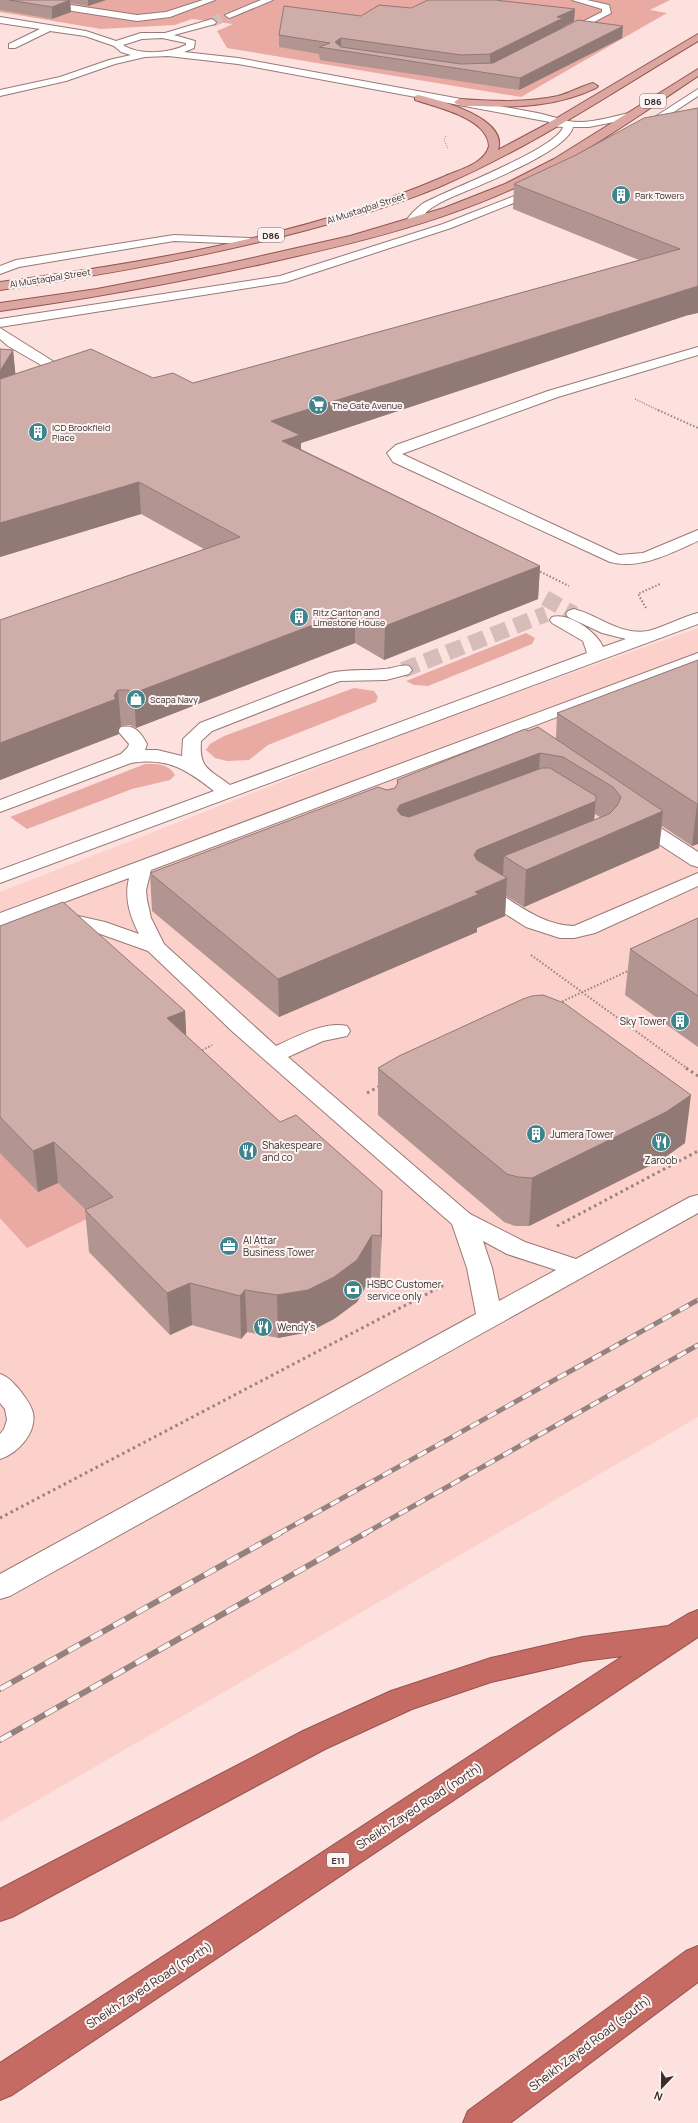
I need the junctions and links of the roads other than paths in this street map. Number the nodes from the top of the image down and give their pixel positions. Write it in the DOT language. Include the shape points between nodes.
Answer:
graph roads {
  1 [pos="21,0"];
  2 [pos="211,0"];
  3 [pos="269,0"];
  4 [pos="576,0"];
  5 [pos="235,2"];
  6 [pos="251,7"];
  7 [pos="229,15"];
  8 [pos="0,20"];
  9 [pos="212,22"];
  10 [pos="201,26"];
  11 [pos="49,28"];
  12 [pos="86,34"];
  13 [pos="145,36"];
  14 [pos="698,37"];
  15 [pos="553,40"];
  16 [pos="190,43"];
  17 [pos="12,46"];
  18 [pos="119,46"];
  19 [pos="169,53"];
  20 [pos="153,54"];
  21 [pos="672,58"];
  22 [pos="238,61"];
  23 [pos="100,65"];
  24 [pos="627,68"];
  25 [pos="698,72"];
  26 [pos="698,80"];
  27 [pos="600,82"];
  28 [pos="378,88"];
  29 [pos="669,91"];
  30 [pos="698,92"];
  31 [pos="0,93"];
  32 [pos="418,98"];
  33 [pos="459,102"];
  34 [pos="602,112"];
  35 [pos="629,116"];
  36 [pos="615,120"];
  37 [pos="675,122"];
  38 [pos="559,123"];
  39 [pos="649,124"];
  40 [pos="631,135"];
  41 [pos="528,137"];
  42 [pos="558,140"];
  43 [pos="484,162"];
  44 [pos="550,184"];
  45 [pos="410,223"];
  46 [pos="249,241"];
  47 [pos="0,270"];
  48 [pos="148,284"];
  49 [pos="0,286"];
  50 [pos="125,303"];
  51 [pos="0,307"];
  52 [pos="32,318"];
  53 [pos="0,323"];
  54 [pos="0,332"];
  55 [pos="9,348"];
  56 [pos="698,351"];
  57 [pos="60,370"];
  58 [pos="698,536"];
  59 [pos="574,614"];
  60 [pos="698,618"];
  61 [pos="558,620"];
  62 [pos="654,634"];
  63 [pos="596,656"];
  64 [pos="696,660"];
  65 [pos="671,668"];
  66 [pos="403,670"];
  67 [pos="691,680"];
  68 [pos="127,731"];
  69 [pos="505,731"];
  70 [pos="520,742"];
  71 [pos="127,758"];
  72 [pos="197,769"];
  73 [pos="345,791"];
  74 [pos="228,792"];
  75 [pos="363,803"];
  76 [pos="0,806"];
  77 [pos="623,812"];
  78 [pos="698,861"];
  79 [pos="142,868"];
  80 [pos="0,877"];
  81 [pos="698,879"];
  82 [pos="505,884"];
  83 [pos="7,918"];
  84 [pos="155,947"];
  85 [pos="698,1203"];
  86 [pos="462,1220"];
  87 [pos="578,1269"];
  88 [pos="489,1317"];
  89 [pos="0,1384"];
  90 [pos="0,1449"];
  91 [pos="0,1588"];
  92 [pos="687,1630"];
  93 [pos="0,1906"];
  94 [pos="698,1962"];
  95 [pos="0,2083"];
  96 [pos="481,2123"];
  1 -- 2 [label="street" via="137,18 167,16"];
  3 -- 6 [label="street"];
  4 -- 15 [label="street" via="606,7 607,13"];
  5 -- 6 [label="street"];
  6 -- 7 [label="street"];
  8 -- 11 [label="street"];
  9 -- 10 [label="street"];
  10 -- 13 [label="street"];
  10 -- 16 [label="street" via="193,33"];
  11 -- 12 [label="street"];
  11 -- 17 [label="street"];
  12 -- 13 [label="street"];
  12 -- 18 [label="street"];
  13 -- 16 [label="street" via="174,36"];
  13 -- 18 [label="street" via="125,39"];
  14 -- 21 [label="main road, Al Mustaqbal Street / D86"];
  16 -- 19 [label="street"];
  16 -- 22 [label="street"];
  18 -- 20 [label="street" via="132,52"];
  18 -- 23 [label="street" via="114,56"];
  19 -- 20 [label="street"];
  19 -- 22 [label="street"];
  20 -- 23 [label="street"];
  21 -- 24 [label="main road" via="648,58"];
  21 -- 38 [label="main road, Al Mustaqbal Street / D86"];
  22 -- 28 [label="street"];
  23 -- 31 [label="street" via="63,79"];
  25 -- 29 [label="main road, D86"];
  26 -- 29 [label="main road" via="684,88"];
  27 -- 33 [label="main road" via="573,96 548,101 500,104"];
  28 -- 32 [label="street"];
  28 -- 33 [label="street"];
  29 -- 35 [label="main road, D86"];
  30 -- 39 [label="street"];
  32 -- 38 [label="street"];
  32 -- 43 [label="main road" via="454,110 484,125 494,143 492,152"];
  33 -- 38 [label="street"];
  34 -- 36 [label="main road" via="595,117"];
  35 -- 36 [label="street"];
  35 -- 45 [label="main road, D86" via="559,159 510,185"];
  36 -- 38 [label="street" via="589,124"];
  37 -- 39 [label="street"];
  38 -- 41 [label="main road, Al Mustaqbal Street / D86"];
  38 -- 42 [label="street" via="566,133"];
  39 -- 40 [label="street"];
  41 -- 42 [label="main road" via="548,135"];
  41 -- 43 [label="main road, Al Mustaqbal Street / D86"];
  42 -- 45 [label="street" via="504,171 430,204 417,213"];
  43 -- 46 [label="main road, Al Mustaqbal Street / D86" via="456,176 384,203"];
  44 -- 50 [label="street" via="476,216 296,276"];
  45 -- 48 [label="main road, D86" via="298,253"];
  46 -- 47 [label="street" via="174,238 16,264"];
  46 -- 49 [label="main road, Al Mustaqbal Street / D86" via="142,263"];
  48 -- 50 [label="main road"];
  48 -- 51 [label="main road, D86"];
  50 -- 52 [label="street"];
  52 -- 53 [label="street"];
  52 -- 55 [label="street" via="18,330"];
  54 -- 55 [label="street"];
  55 -- 57 [label="street"];
  56 -- 58 [label="street" via="596,381 401,448 394,453 395,456 616,559 642,559"];
  59 -- 62 [label="street" via="616,633"];
  60 -- 62 [label="street"];
  61 -- 63 [label="street" via="584,633 594,643"];
  62 -- 63 [label="street"];
  63 -- 74 [label="street"];
  64 -- 65 [label="street"];
  65 -- 67 [label="street"];
  65 -- 69 [label="street"];
  66 -- 72 [label="street" via="380,676 349,674 336,677 206,727 192,740 191,756"];
  68 -- 71 [label="street" via="138,744 133,754"];
  69 -- 70 [label="street"];
  69 -- 73 [label="street"];
  71 -- 72 [label="street" via="141,755 169,756"];
  71 -- 76 [label="street"];
  72 -- 74 [label="street"];
  73 -- 75 [label="street"];
  73 -- 79 [label="street"];
  74 -- 80 [label="street"];
  77 -- 78 [label="street"];
  79 -- 83 [label="street"];
  79 -- 84 [label="street" via="135,892 137,904"];
  81 -- 82 [label="street" via="588,929 569,933 540,926 484,892"];
  83 -- 84 [label="street" via="47,916 84,922"];
  84 -- 86 [label="street" via="245,1030"];
  85 -- 87 [label="street"];
  86 -- 87 [label="street" via="516,1248"];
  86 -- 88 [label="street" via="486,1292"];
  87 -- 88 [label="street"];
  88 -- 91 [label="street"];
  89 -- 90 [label="street" via="18,1407 20,1418 18,1429"];
  92 -- 93 [label="highway" via="582,1649 498,1668 402,1700 314,1740"];
  92 -- 95 [label="highway, Sheikh Zayed Road (north) / E11"];
  94 -- 96 [label="highway, Sheikh Zayed Road (south)"];
}
